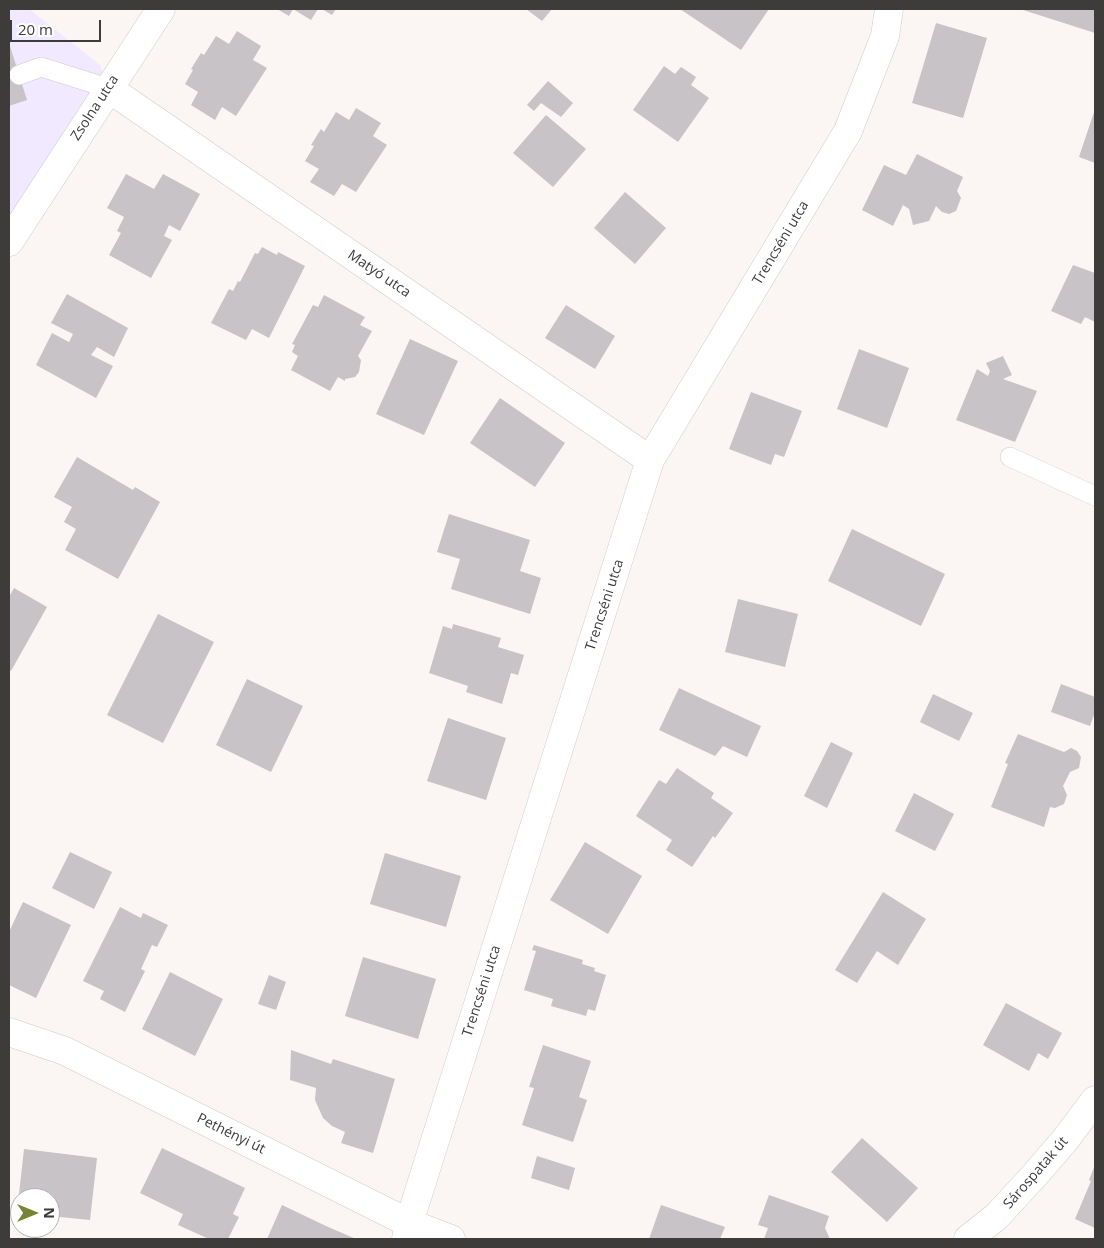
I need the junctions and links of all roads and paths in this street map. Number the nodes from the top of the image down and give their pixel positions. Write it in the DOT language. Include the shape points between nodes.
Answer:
graph roads {
  1 [pos="161,9"];
  2 [pos="889,9"];
  3 [pos="19,75"];
  4 [pos="108,88"];
  5 [pos="20,212"];
  6 [pos="9,242"];
  7 [pos="1010,457"];
  8 [pos="650,460"];
  9 [pos="1095,496"];
  10 [pos="9,1032"];
  11 [pos="1095,1100"];
  12 [pos="408,1231"];
  13 [pos="451,1239"];
  14 [pos="968,1239"];
  1 -- 4 [label="street, Zsolna utca"];
  2 -- 8 [label="street, Trencséni utca" via="885,36 848,130"];
  3 -- 4 [label="lane" via="41,67"];
  4 -- 5 [label="street, Zsolna utca"];
  4 -- 8 [label="street, Matyó utca"];
  5 -- 6 [label="street, Zsolna utca"];
  7 -- 9 [label="lane"];
  8 -- 12 [label="street, Trencséni utca"];
  10 -- 12 [label="street, Pethényi út" via="64,1051"];
  11 -- 14 [label="street, Sárospatak út" via="1066,1140 1027,1184 996,1217"];
  12 -- 13 [label="street, Pethényi út"];
}
